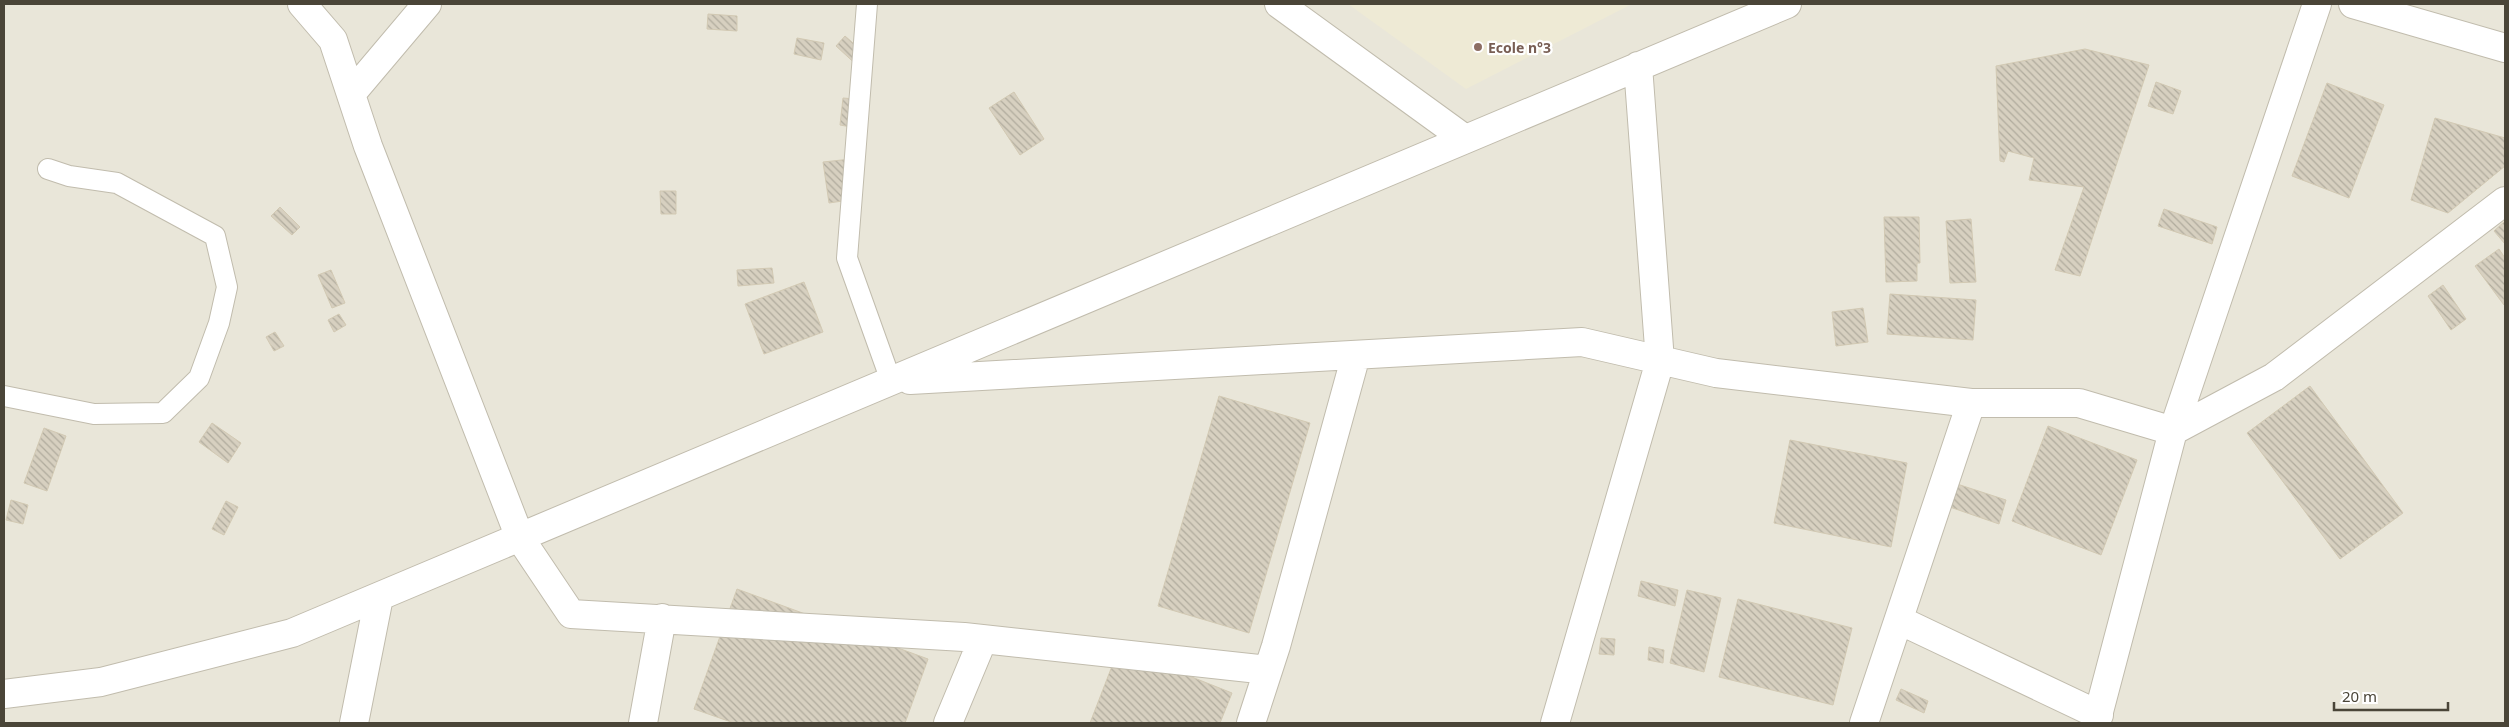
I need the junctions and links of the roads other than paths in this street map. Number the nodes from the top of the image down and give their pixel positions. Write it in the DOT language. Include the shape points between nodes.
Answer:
graph roads {
  1 [pos="302,4"];
  2 [pos="427,4"];
  3 [pos="867,4"];
  4 [pos="1279,4"];
  5 [pos="1787,4"];
  6 [pos="2318,4"];
  7 [pos="2353,4"];
  8 [pos="2505,48"];
  9 [pos="1638,66"];
  10 [pos="351,94"];
  11 [pos="1465,140"];
  12 [pos="48,169"];
  13 [pos="2505,201"];
  14 [pos="1356,355"];
  15 [pos="1660,361"];
  16 [pos="891,381"];
  17 [pos="4,396"];
  18 [pos="1971,403"];
  19 [pos="2174,431"];
  20 [pos="520,538"];
  21 [pos="379,597"];
  22 [pos="662,618"];
  23 [pos="1899,620"];
  24 [pos="983,639"];
  25 [pos="1268,670"];
  26 [pos="4,694"];
  27 [pos="2097,719"];
  28 [pos="354,723"];
  29 [pos="643,723"];
  30 [pos="948,723"];
  31 [pos="1251,723"];
  32 [pos="1555,723"];
  33 [pos="1864,723"];
  1 -- 10 [label="street" via="333,40"];
  2 -- 10 [label="street"];
  3 -- 16 [label="lane" via="846,258"];
  4 -- 11 [label="street"];
  5 -- 9 [label="street"];
  6 -- 19 [label="street"];
  7 -- 8 [label="street"];
  9 -- 11 [label="street"];
  9 -- 15 [label="street"];
  10 -- 20 [label="street" via="368,146"];
  11 -- 16 [label="street"];
  12 -- 17 [label="lane" via="69,176 117,183 215,236 227,287 219,323 199,378 163,413 94,414"];
  13 -- 19 [label="street" via="2274,377"];
  14 -- 15 [label="street" via="1582,342"];
  14 -- 16 [label="street"];
  14 -- 25 [label="street"];
  15 -- 18 [label="street" via="1716,374"];
  15 -- 32 [label="street"];
  16 -- 20 [label="street"];
  18 -- 19 [label="street" via="2079,403"];
  18 -- 23 [label="street"];
  19 -- 27 [label="street"];
  20 -- 21 [label="street"];
  20 -- 22 [label="street" via="572,614"];
  21 -- 26 [label="street" via="292,633 101,682"];
  21 -- 28 [label="street"];
  22 -- 24 [label="street"];
  22 -- 29 [label="street"];
  23 -- 27 [label="street"];
  23 -- 33 [label="street"];
  24 -- 25 [label="street"];
  24 -- 30 [label="street"];
  25 -- 31 [label="street"];
}
